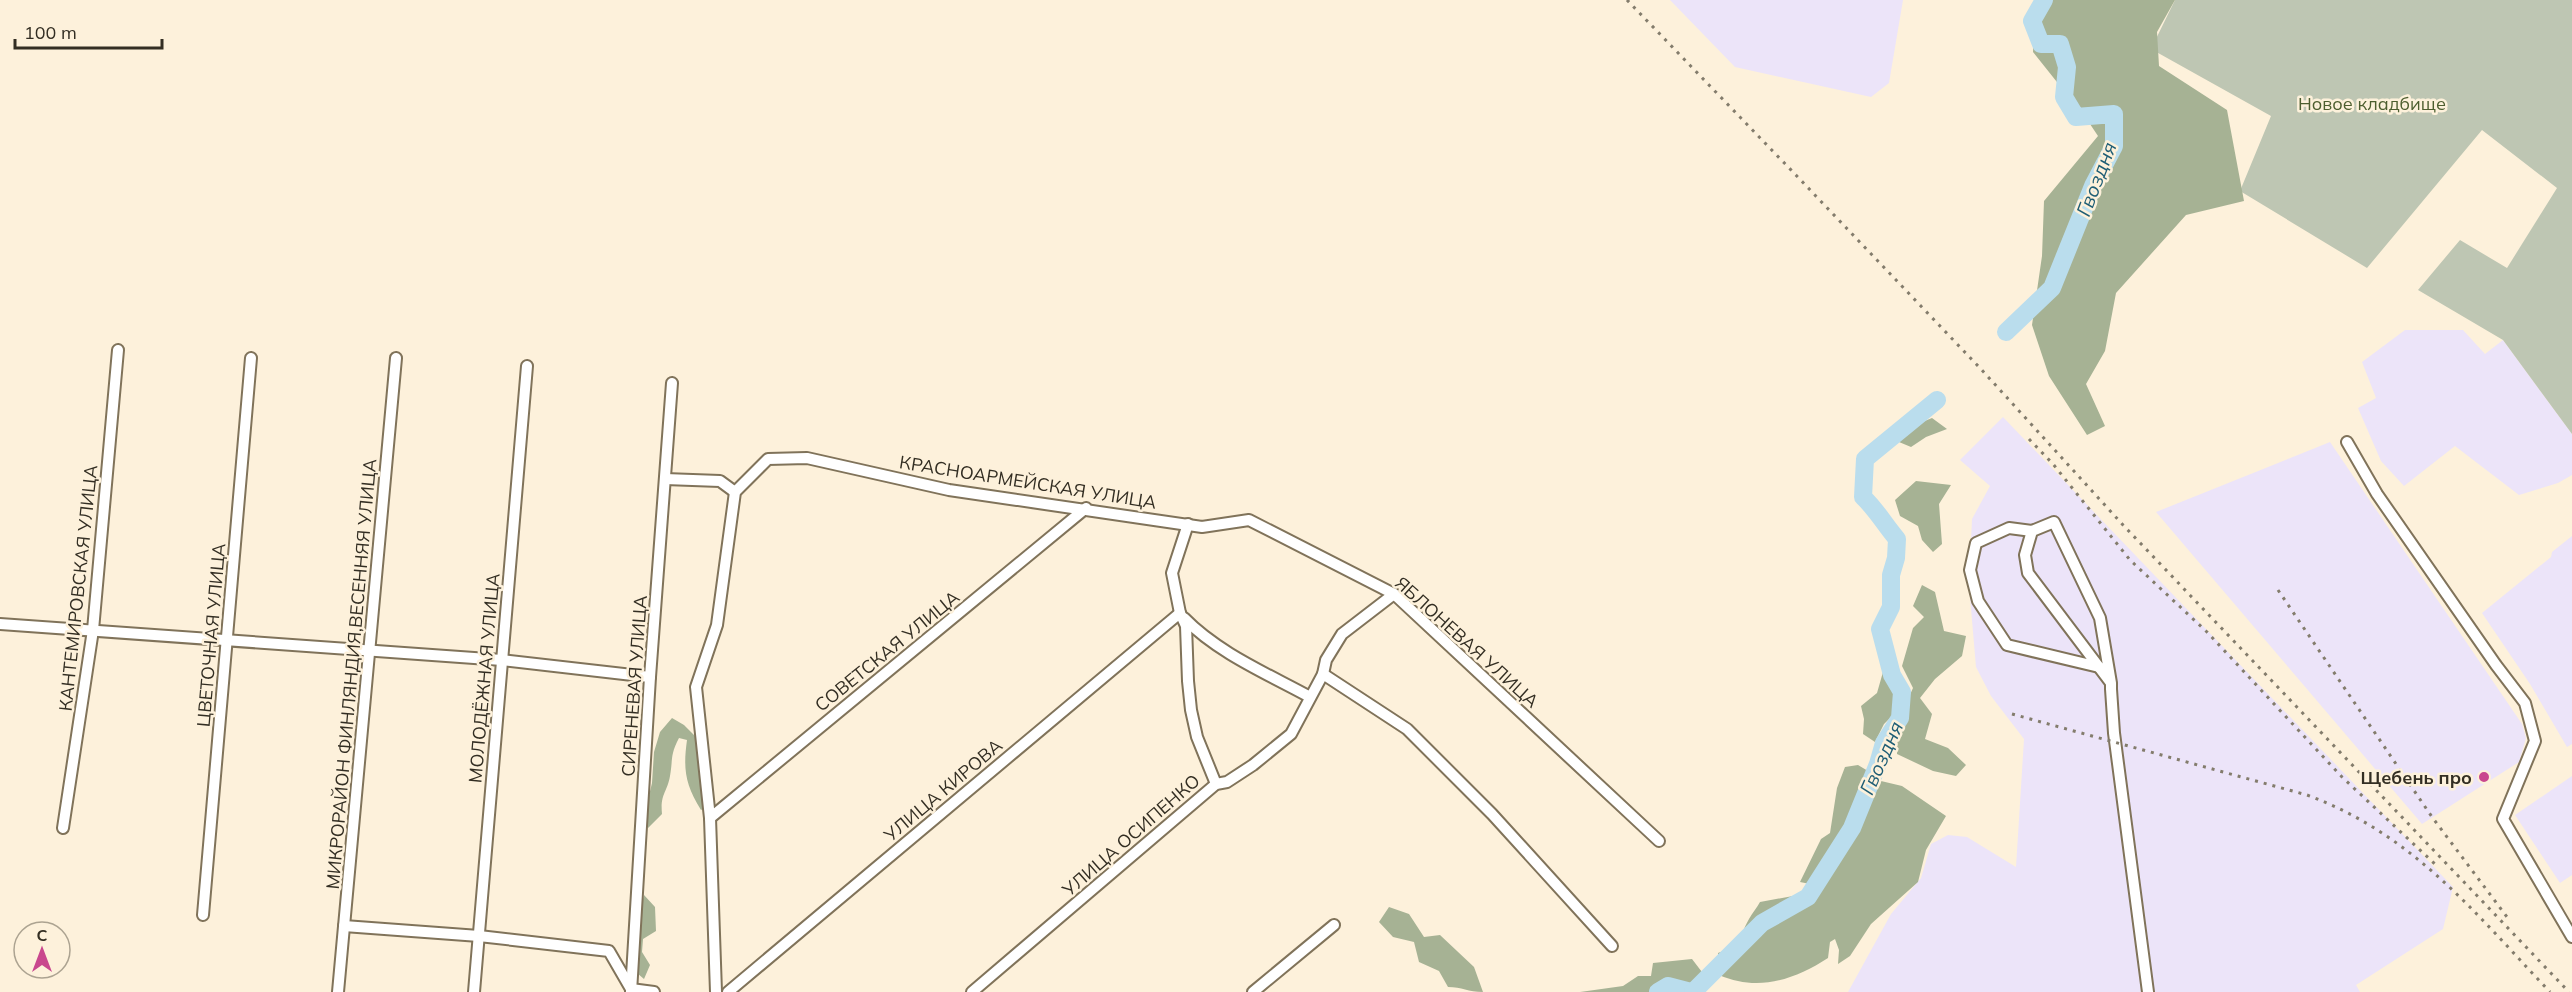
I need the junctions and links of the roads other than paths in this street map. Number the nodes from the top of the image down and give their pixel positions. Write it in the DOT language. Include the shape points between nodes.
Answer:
graph roads {
  1 [pos="118,350"];
  2 [pos="251,358"];
  3 [pos="396,358"];
  4 [pos="526,366"];
  5 [pos="672,383"];
  6 [pos="2347,442"];
  7 [pos="665,479"];
  8 [pos="735,492"];
  9 [pos="1086,508"];
  10 [pos="1188,524"];
  11 [pos="2032,531"];
  12 [pos="1394,594"];
  13 [pos="1180,613"];
  14 [pos="0,624"];
  15 [pos="93,630"];
  16 [pos="227,640"];
  17 [pos="370,650"];
  18 [pos="502,660"];
  19 [pos="2099,668"];
  20 [pos="1323,674"];
  21 [pos="650,677"];
  22 [pos="2110,683"];
  23 [pos="1311,697"];
  24 [pos="1216,783"];
  25 [pos="710,818"];
  26 [pos="63,828"];
  27 [pos="1659,841"];
  28 [pos="203,915"];
  29 [pos="344,926"];
  30 [pos="1334,926"];
  31 [pos="479,936"];
  32 [pos="2572,937"];
  33 [pos="1612,946"];
  34 [pos="631,990"];
  35 [pos="338,992"];
  36 [pos="474,992"];
  37 [pos="654,992"];
  38 [pos="716,992"];
  39 [pos="728,992"];
  40 [pos="972,992"];
  41 [pos="1253,992"];
  42 [pos="2148,992"];
  1 -- 15 [label="street, КАНТЕМИРОВСКАЯ УЛИЦА"];
  2 -- 16 [label="street, ЦВЕТОЧНАЯ УЛИЦА"];
  3 -- 17 [label="street, МИКРОРАЙОН ФИНЛЯНДИЯ,ВЕСЕННЯЯ УЛИЦА"];
  4 -- 18 [label="street, МОЛОДЁЖНАЯ УЛИЦА"];
  5 -- 7 [label="street, СИРЕНЕВАЯ УЛИЦА"];
  6 -- 32 [label="street" via="2377,494 2525,703 2535,741 2503,819"];
  7 -- 8 [label="street" via="720,481"];
  7 -- 21 [label="street, СИРЕНЕВАЯ УЛИЦА"];
  8 -- 9 [label="street, КРАСНОАРМЕЙСКАЯ УЛИЦА" via="768,459 807,458 949,490"];
  8 -- 25 [label="street" via="717,626 696,687"];
  9 -- 10 [label="street, КРАСНОАРМЕЙСКАЯ УЛИЦА"];
  9 -- 25 [label="street, СОВЕТСКАЯ УЛИЦА"];
  10 -- 12 [label="street, ЯБЛОНЕВАЯ УЛИЦА" via="1202,526 1249,519"];
  10 -- 13 [label="street" via="1172,573"];
  11 -- 19 [label="street" via="2025,555 2028,573"];
  11 -- 19 [label="street" via="2009,528 1976,543 1970,570 1978,600 2007,645"];
  11 -- 22 [label="street" via="2054,522 2100,618"];
  12 -- 20 [label="street, УЛИЦА ОСИПЕНКО" via="1342,634 1326,660"];
  12 -- 27 [label="street, ЯБЛОНЕВАЯ УЛИЦА"];
  13 -- 23 [label="street" via="1219,647"];
  13 -- 24 [label="street" via="1186,626 1191,710 1197,737"];
  13 -- 39 [label="street, УЛИЦА КИРОВА"];
  14 -- 15 [label="street"];
  15 -- 16 [label="street"];
  15 -- 26 [label="street, КАНТЕМИРОВСКАЯ УЛИЦА"];
  16 -- 17 [label="street"];
  16 -- 28 [label="street, ЦВЕТОЧНАЯ УЛИЦА"];
  17 -- 18 [label="street"];
  17 -- 29 [label="street, МИКРОРАЙОН ФИНЛЯНДИЯ,ВЕСЕННЯЯ УЛИЦА"];
  18 -- 21 [label="street"];
  18 -- 31 [label="street, МОЛОДЁЖНАЯ УЛИЦА"];
  19 -- 22 [label="street"];
  20 -- 23 [label="street, УЛИЦА ОСИПЕНКО"];
  20 -- 33 [label="street" via="1407,729 1492,814"];
  21 -- 34 [label="street, СИРЕНЕВАЯ УЛИЦА"];
  22 -- 42 [label="street"];
  23 -- 24 [label="street, УЛИЦА ОСИПЕНКО" via="1291,734 1227,782"];
  24 -- 40 [label="street, УЛИЦА ОСИПЕНКО"];
  25 -- 38 [label="street"];
  29 -- 31 [label="street"];
  29 -- 35 [label="street, МИКРОРАЙОН ФИНЛЯНДИЯ,ВЕСЕННЯЯ УЛИЦА"];
  30 -- 41 [label="street"];
  31 -- 34 [label="street" via="609,951"];
  31 -- 36 [label="street, МОЛОДЁЖНАЯ УЛИЦА"];
  34 -- 37 [label="street"];
}
